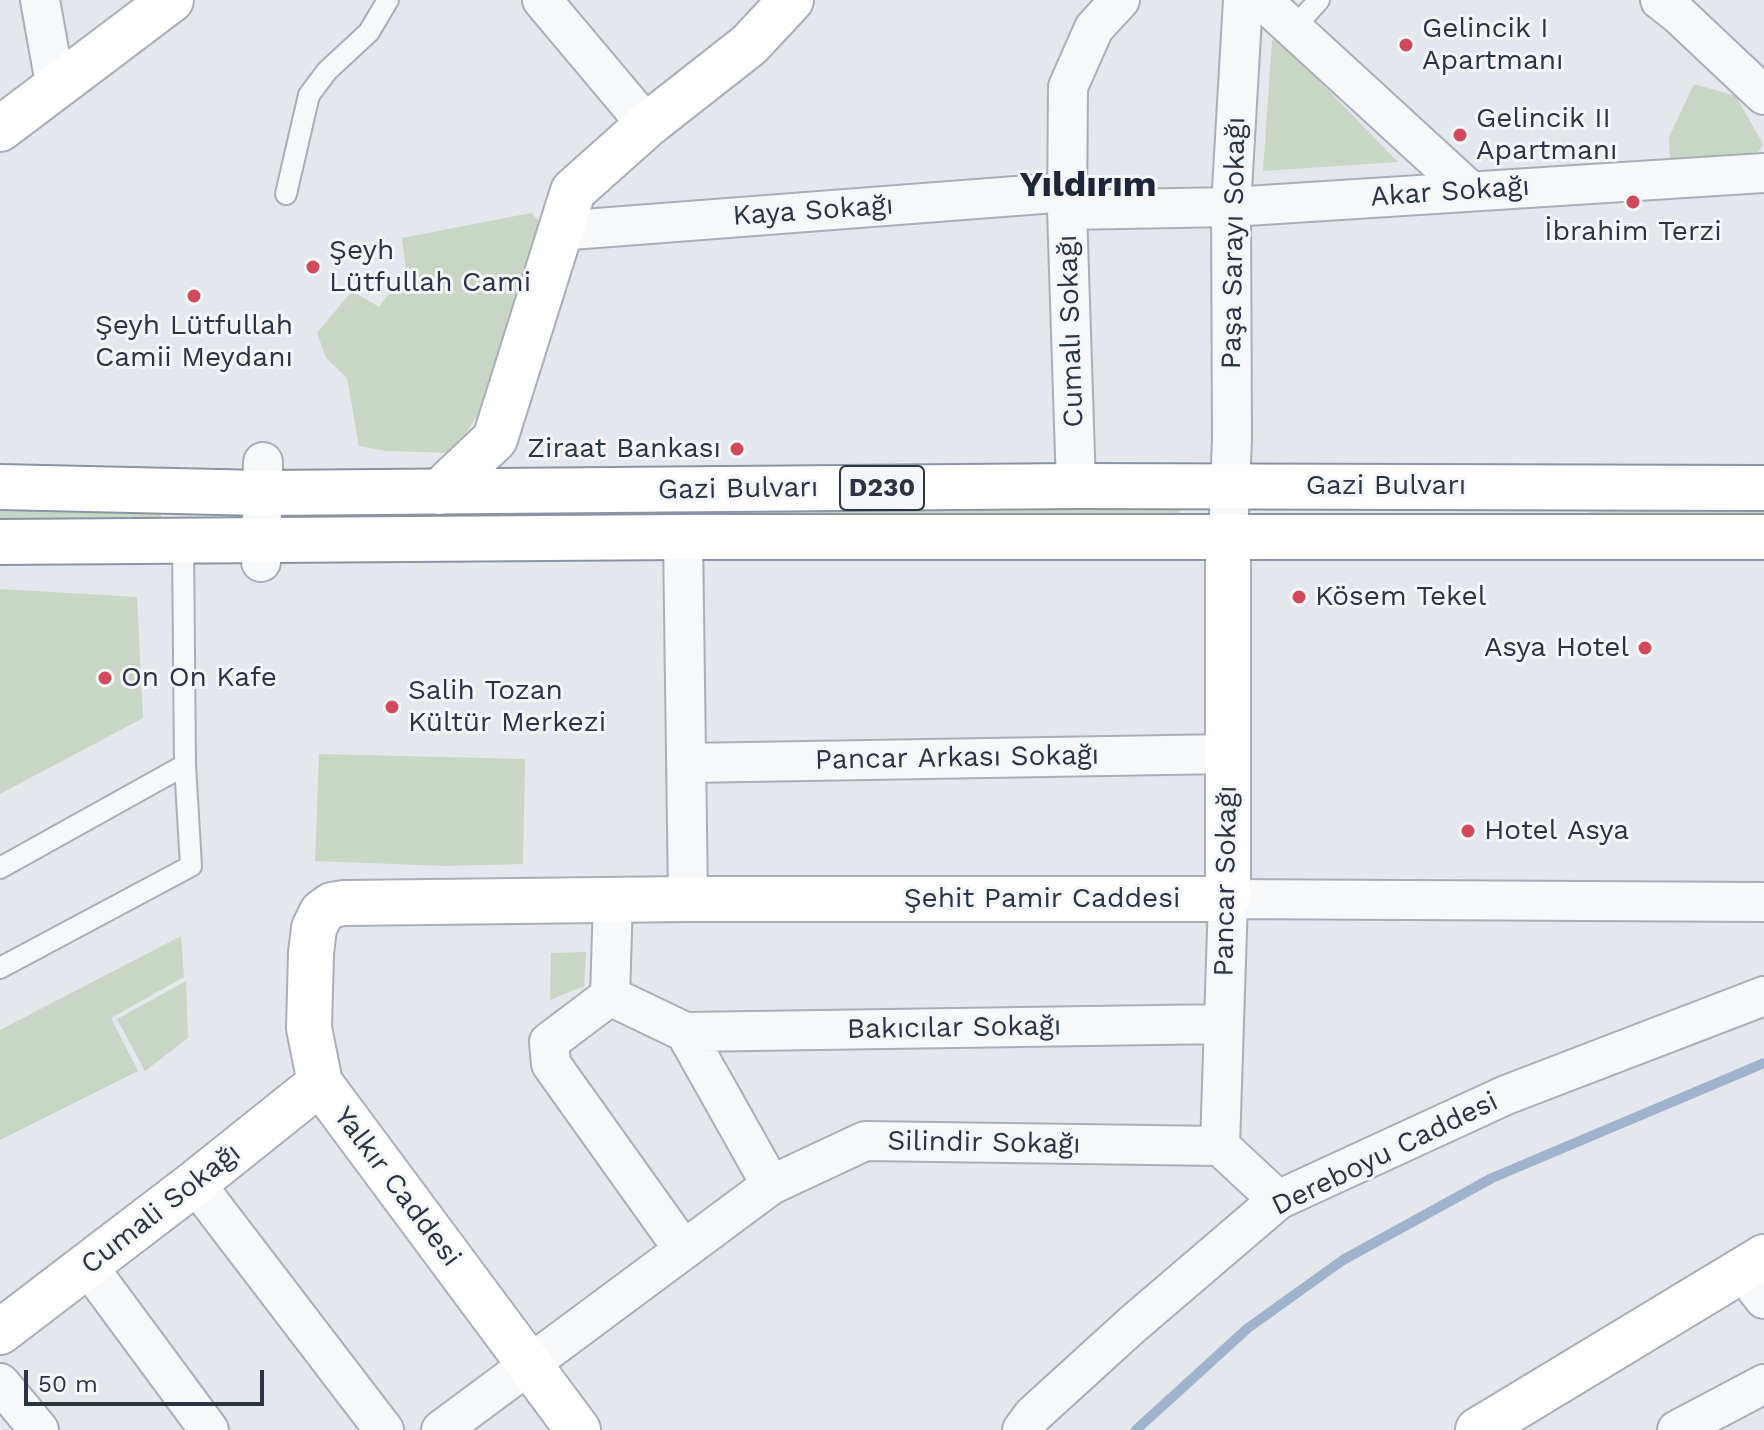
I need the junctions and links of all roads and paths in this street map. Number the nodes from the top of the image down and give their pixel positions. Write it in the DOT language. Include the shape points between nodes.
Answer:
graph roads {
  1 [pos="40,0"];
  2 [pos="171,0"];
  3 [pos="388,0"];
  4 [pos="542,0"];
  5 [pos="791,0"];
  6 [pos="1120,0"];
  7 [pos="1243,0"];
  8 [pos="1262,0"];
  9 [pos="1319,0"];
  10 [pos="1679,5"];
  11 [pos="1293,29"];
  12 [pos="56,89"];
  13 [pos="1764,95"];
  14 [pos="647,125"];
  15 [pos="0,129"];
  16 [pos="1764,173"];
  17 [pos="1469,190"];
  18 [pos="286,194"];
  19 [pos="1068,201"];
  20 [pos="1231,207"];
  21 [pos="558,231"];
  22 [pos="262,478"];
  23 [pos="1076,486"];
  24 [pos="1231,486"];
  25 [pos="0,487"];
  26 [pos="1764,488"];
  27 [pos="439,492"];
  28 [pos="683,537"];
  29 [pos="1228,537"];
  30 [pos="1764,537"];
  31 [pos="183,541"];
  32 [pos="0,542"];
  33 [pos="261,551"];
  34 [pos="1228,754"];
  35 [pos="686,763"];
  36 [pos="185,765"];
  37 [pos="0,868"];
  38 [pos="688,899"];
  39 [pos="1228,899"];
  40 [pos="613,900"];
  41 [pos="1764,902"];
  42 [pos="322,912"];
  43 [pos="0,968"];
  44 [pos="610,996"];
  45 [pos="1764,996"];
  46 [pos="1224,1024"];
  47 [pos="685,1032"];
  48 [pos="320,1083"];
  49 [pos="1220,1146"];
  50 [pos="195,1183"];
  51 [pos="771,1185"];
  52 [pos="1278,1200"];
  53 [pos="683,1249"];
  54 [pos="87,1265"];
  55 [pos="1757,1276"];
  56 [pos="0,1332"];
  57 [pos="530,1363"];
  58 [pos="0,1383"];
  59 [pos="1764,1384"];
  60 [pos="39,1430"];
  61 [pos="209,1430"];
  62 [pos="384,1430"];
  63 [pos="441,1430"];
  64 [pos="578,1430"];
  65 [pos="1022,1430"];
  66 [pos="1478,1430"];
  67 [pos="1677,1430"];
  1 -- 12 [label="street"];
  2 -- 12 [label="main road"];
  3 -- 18 [label="lane" via="369,32 309,95"];
  4 -- 14 [label="street"];
  5 -- 14 [label="main road" via="749,45"];
  6 -- 19 [label="street, Cumalı Sokağı" via="1094,28 1068,87"];
  7 -- 20 [label="street, Paşa Sarayı Sokağı"];
  8 -- 11 [label="street"];
  9 -- 11 [label="lane"];
  10 -- 13 [label="street"];
  11 -- 17 [label="street"];
  12 -- 15 [label="main road"];
  14 -- 21 [label="main road" via="573,191"];
  16 -- 17 [label="street, Akar Sokağı"];
  17 -- 20 [label="street, Akar Sokağı"];
  19 -- 20 [label="street, Akar Sokağı"];
  19 -- 21 [label="street, Kaya Sokağı"];
  19 -- 23 [label="street, Cumalı Sokağı"];
  20 -- 24 [label="street, Paşa Sarayı Sokağı"];
  21 -- 27 [label="main road" via="495,439"];
  22 -- 25 [label="main road, Gazi Bulvarı / D230"];
  22 -- 27 [label="main road, Gazi Bulvarı / D230"];
  22 -- 33 [label="street"];
  23 -- 24 [label="main road, Gazi Bulvarı / D230"];
  23 -- 27 [label="main road, Gazi Bulvarı / D230"];
  24 -- 26 [label="main road, Gazi Bulvarı / D230"];
  24 -- 29 [label="street, Paşa Sarayı Sokağı"];
  28 -- 29 [label="main road, Gazi Bulvarı / D230"];
  28 -- 33 [label="main road, Gazi Bulvarı / D230"];
  28 -- 35 [label="street"];
  29 -- 30 [label="main road, Gazi Bulvarı / D230"];
  29 -- 34 [label="main road, Pancar Sokağı"];
  31 -- 32 [label="main road, Gazi Bulvarı / D230"];
  31 -- 33 [label="main road, Gazi Bulvarı / D230"];
  31 -- 36 [label="lane"];
  34 -- 35 [label="street, Pancar Arkası Sokağı"];
  34 -- 39 [label="main road, Pancar Sokağı"];
  35 -- 38 [label="street"];
  36 -- 37 [label="lane"];
  36 -- 43 [label="lane" via="191,866"];
  38 -- 39 [label="main road, Şehit Pamir Caddesi"];
  38 -- 40 [label="main road, Şehit Pamir Caddesi"];
  39 -- 41 [label="street, Şehit Pamir Caddesi"];
  39 -- 46 [label="street, Pancar Sokağı"];
  40 -- 42 [label="main road, Şehit Pamir Caddesi" via="344,903"];
  40 -- 44 [label="street"];
  42 -- 48 [label="main road, Yalkır Caddesi" via="311,953 309,1028"];
  44 -- 47 [label="street"];
  44 -- 53 [label="street" via="549,1042 551,1064"];
  45 -- 52 [label="street, Dereboyu Caddesi" via="1506,1095"];
  46 -- 47 [label="street, Bakıcılar Sokağı"];
  46 -- 49 [label="street, Pancar Sokağı"];
  47 -- 51 [label="street"];
  48 -- 50 [label="main road, Cumali Sokağı"];
  48 -- 57 [label="main road, Yalkır Caddesi"];
  49 -- 51 [label="street, Silindir Sokağı" via="865,1141"];
  49 -- 52 [label="street"];
  50 -- 54 [label="main road, Cumali Sokağı"];
  50 -- 62 [label="street"];
  51 -- 53 [label="street, Silindir Sokağı"];
  52 -- 65 [label="street, Dereboyu Caddesi" via="1122,1334"];
  53 -- 57 [label="street, Silindir Sokağı"];
  54 -- 56 [label="main road, Cumali Sokağı"];
  54 -- 61 [label="street"];
  55 -- 66 [label="main road"];
  57 -- 63 [label="street, Silindir Sokağı"];
  57 -- 64 [label="main road, Yalkır Caddesi"];
  58 -- 60 [label="street"];
  59 -- 67 [label="street"];
}
